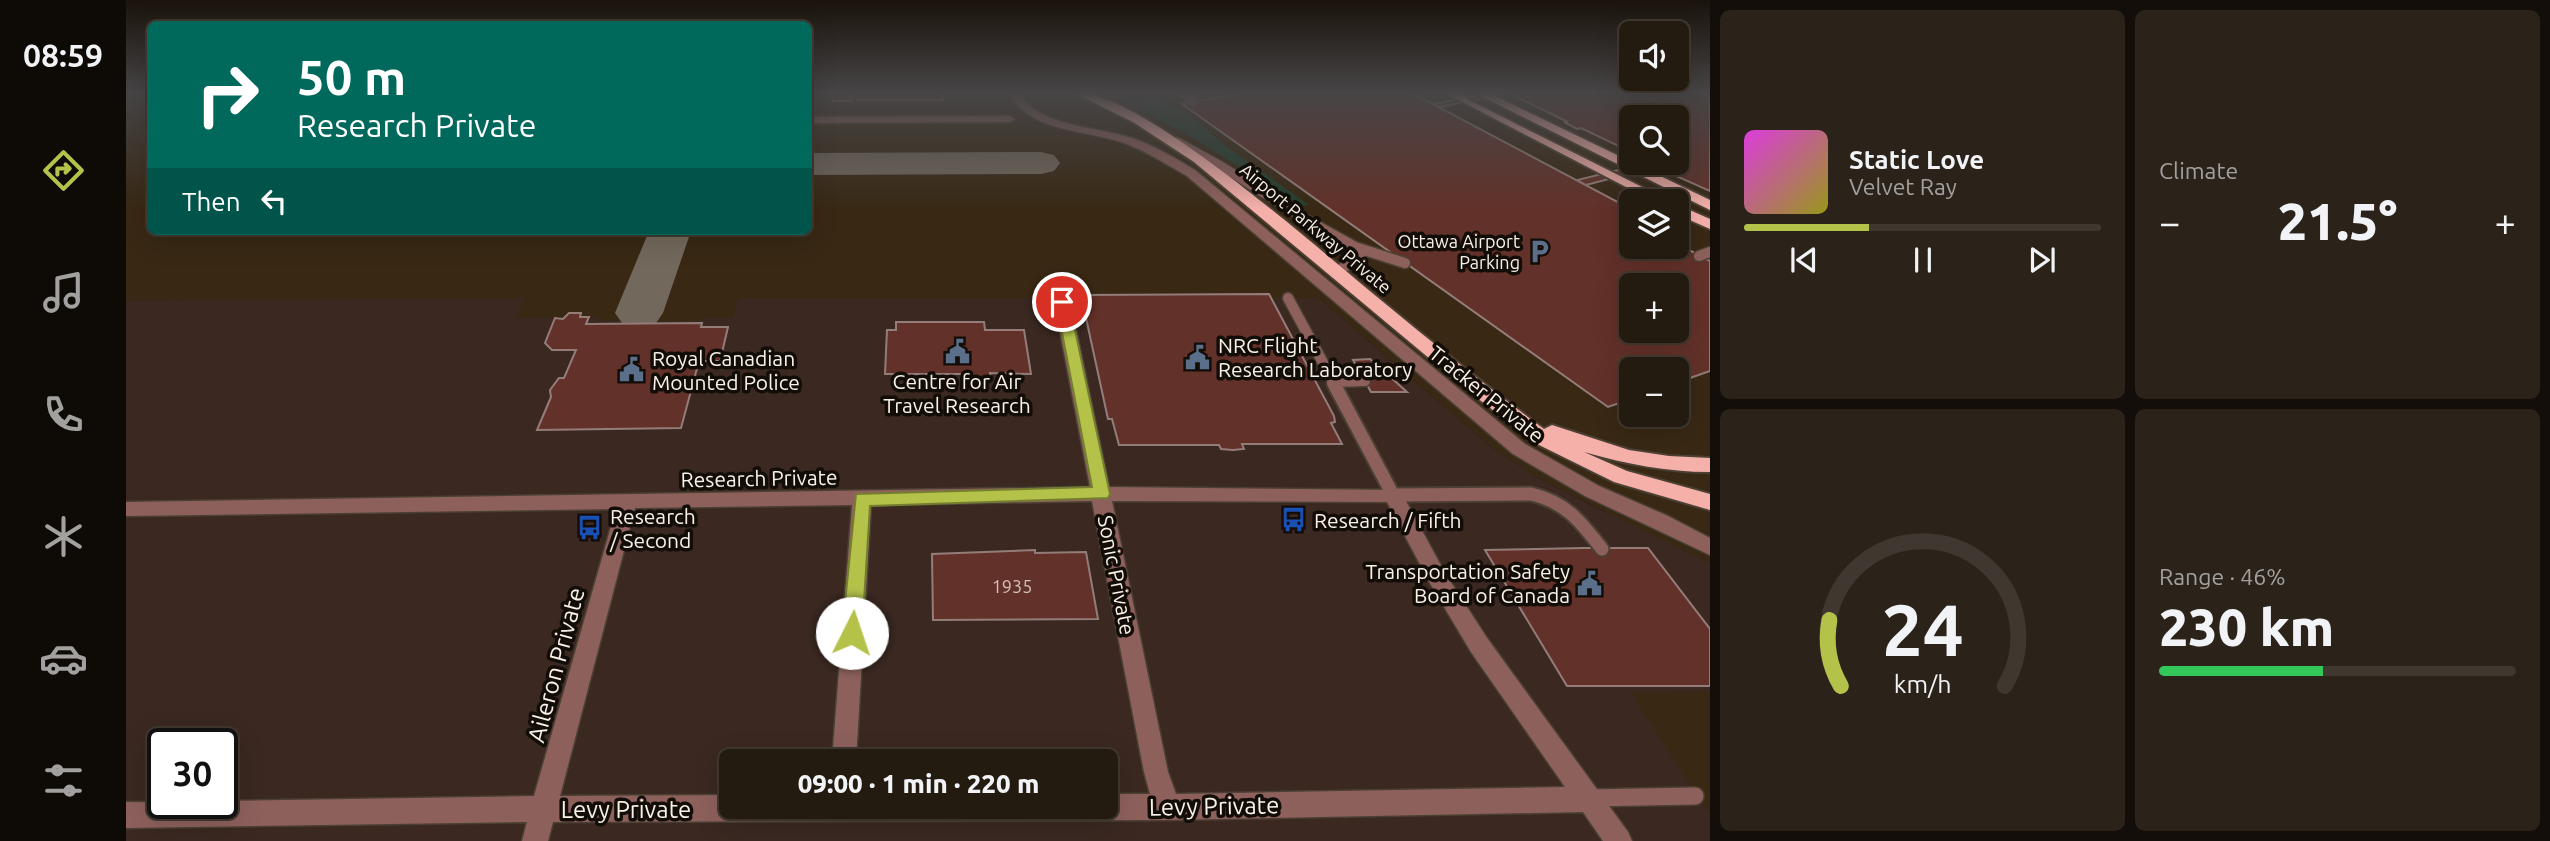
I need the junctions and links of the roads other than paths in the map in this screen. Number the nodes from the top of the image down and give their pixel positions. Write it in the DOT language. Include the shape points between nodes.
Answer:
graph roads {
  1 [pos="1095,132"];
  2 [pos="1159,132"];
  3 [pos="1534,132"];
  4 [pos="1547,132"];
  5 [pos="1167,137"];
  6 [pos="1640,189"];
  7 [pos="1710,207"];
  8 [pos="1689,214"];
  9 [pos="1710,225"];
  10 [pos="1363,250"];
  11 [pos="1710,252"];
  12 [pos="1377,255"];
  13 [pos="1699,256"];
  14 [pos="1405,262"];
  15 [pos="1415,270"];
  16 [pos="1336,272"];
  17 [pos="1288,298"];
  18 [pos="1062,302"];
  19 [pos="1332,382"];
  20 [pos="1365,382"];
  21 [pos="1479,390"];
  22 [pos="1710,465"];
  23 [pos="1101,494"];
  24 [pos="1393,495"];
  25 [pos="862,499"];
  26 [pos="626,502"];
  27 [pos="1710,502"];
  28 [pos="126,509"];
  29 [pos="1710,547"];
  30 [pos="1602,549"];
  31 [pos="845,749"];
  32 [pos="1695,796"];
  33 [pos="1587,799"];
  34 [pos="1118,807"];
  35 [pos="1167,807"];
  36 [pos="719,808"];
  37 [pos="545,809"];
  38 [pos="126,815"];
  39 [pos="536,841"];
  40 [pos="1619,841"];
  1 -- 29 [label="street, Tracker Private" via="1142,146 1191,173 1519,449 1592,491"];
  2 -- 5 [label="highway, Airport Parkway Private"];
  3 -- 6 [label="highway"];
  4 -- 7 [label="highway"];
  5 -- 10 [label="lane" via="1211,158 1270,198"];
  5 -- 16 [label="highway, Airport Parkway Private"];
  8 -- 9 [label="highway"];
  10 -- 12 [label="lane"];
  10 -- 16 [label="lane"];
  11 -- 13 [label="lane"];
  12 -- 14 [label="lane"];
  12 -- 15 [label="lane"];
  16 -- 21 [label="highway, Airport Parkway Private"];
  17 -- 19 [label="lane"];
  18 -- 23 [label="street, Sonic Private"];
  19 -- 20 [label="lane"];
  19 -- 24 [label="lane"];
  21 -- 22 [label="highway, Airport Parkway Private" via="1546,430 1601,451 1662,463"];
  21 -- 27 [label="highway, Airport Parkway Private" via="1534,433 1592,465"];
  23 -- 24 [label="street, Research Private"];
  23 -- 25 [label="street, Research Private"];
  23 -- 35 [label="street, Sonic Private" via="1156,772"];
  24 -- 30 [label="lane" via="1543,496 1572,509"];
  24 -- 33 [label="street" via="1479,645"];
  25 -- 26 [label="street, Research Private"];
  25 -- 31 [label="street"];
  26 -- 28 [label="street, Research Private"];
  26 -- 37 [label="street, Aileron Private"];
  32 -- 33 [label="lane"];
  33 -- 35 [label="street, Levy Private"];
  33 -- 40 [label="street"];
  34 -- 35 [label="street, Levy Private"];
  36 -- 37 [label="street, Levy Private"];
  37 -- 38 [label="street, Levy Private"];
  37 -- 39 [label="street, Aileron Private"];
}
